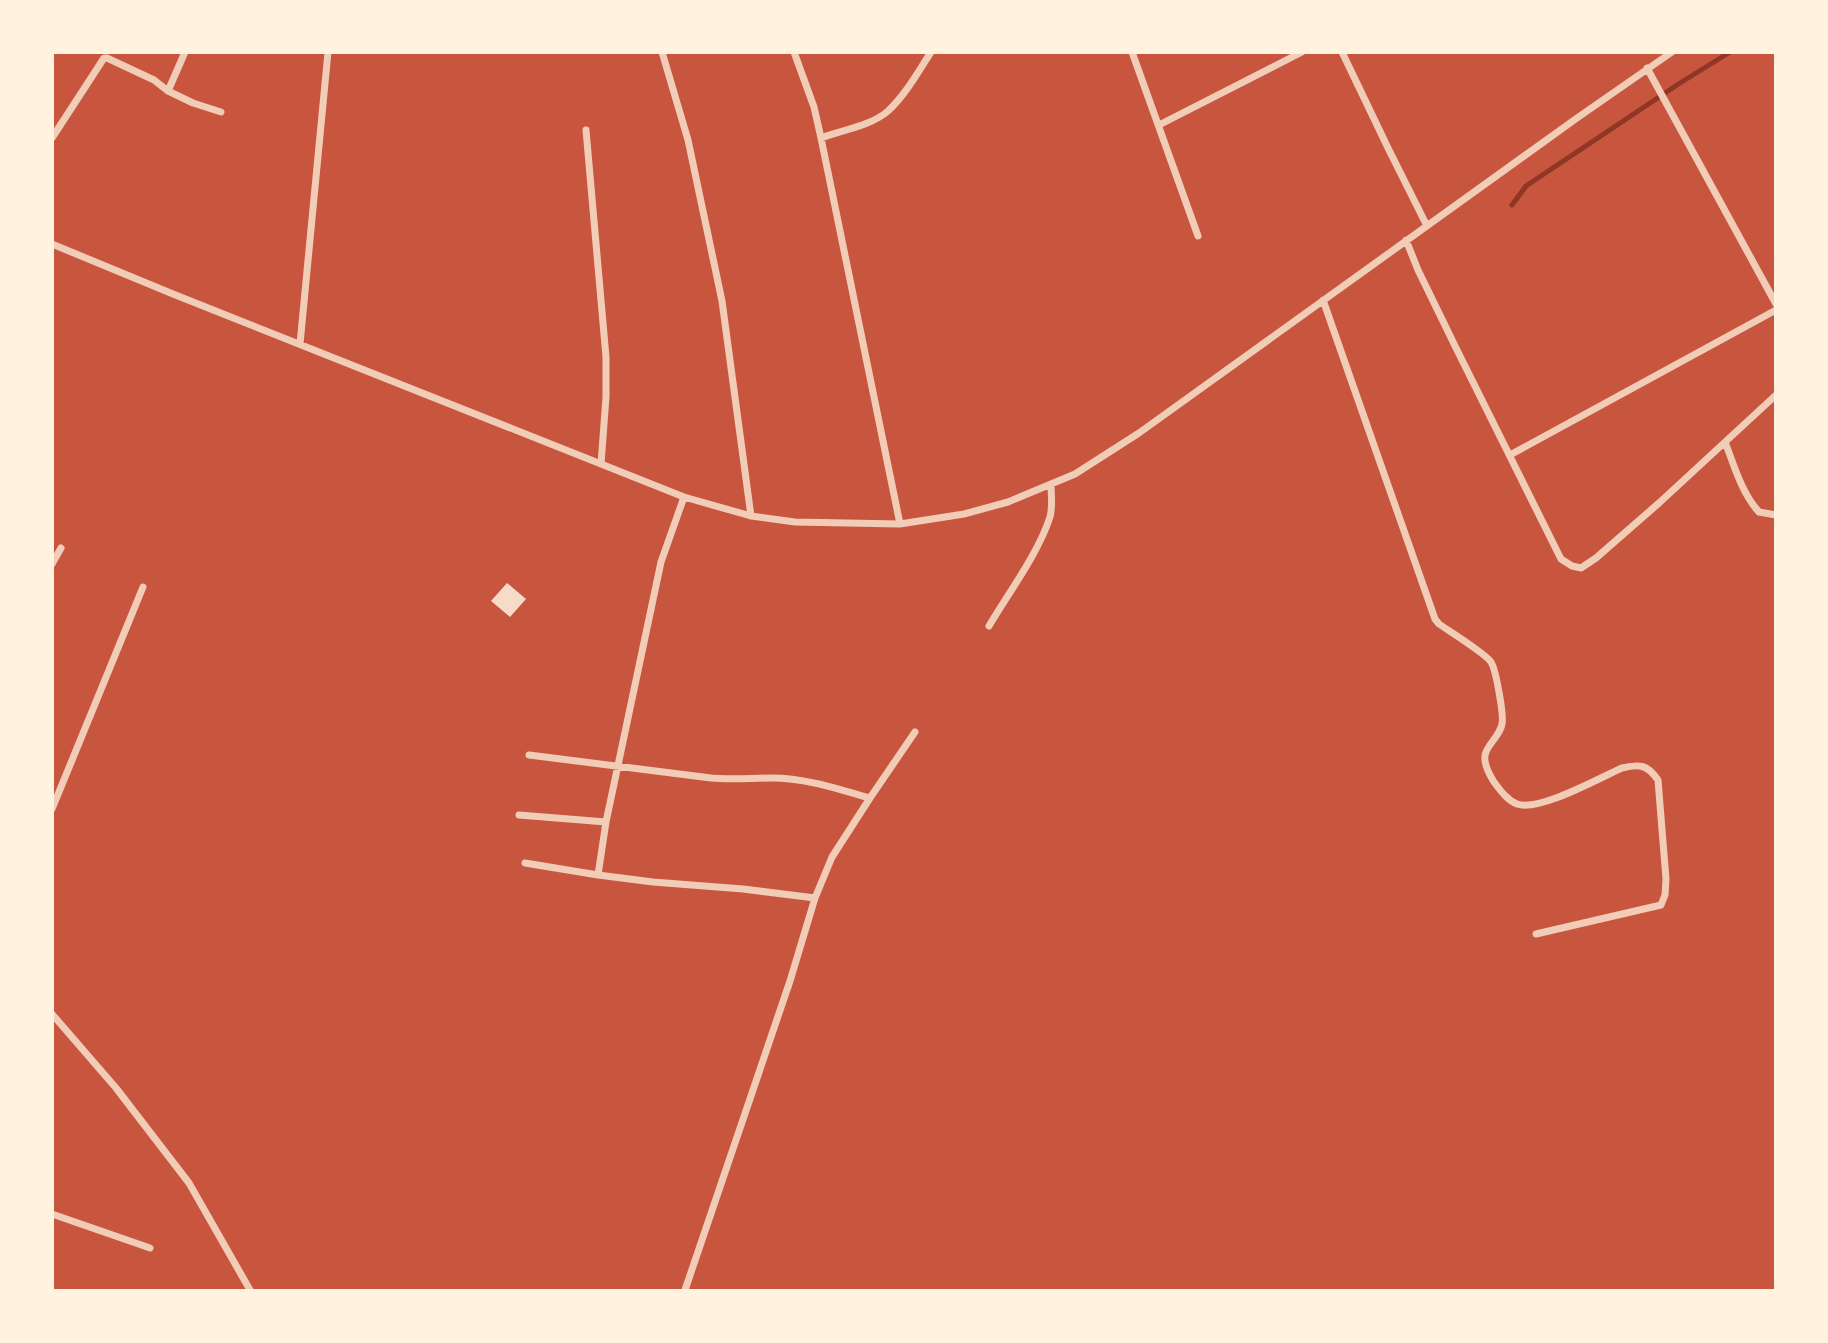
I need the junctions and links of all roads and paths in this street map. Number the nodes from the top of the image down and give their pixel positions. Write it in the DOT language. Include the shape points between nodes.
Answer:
graph roads {
  1 [pos="186,52"];
  2 [pos="328,52"];
  3 [pos="662,52"];
  4 [pos="794,52"];
  5 [pos="931,52"];
  6 [pos="1132,52"];
  7 [pos="1302,52"];
  8 [pos="1342,52"];
  9 [pos="1672,52"];
  10 [pos="1647,68"];
  11 [pos="168,91"];
  12 [pos="221,112"];
  13 [pos="1159,125"];
  14 [pos="586,130"];
  15 [pos="52,138"];
  16 [pos="821,138"];
  17 [pos="1427,226"];
  18 [pos="1198,236"];
  19 [pos="1406,240"];
  20 [pos="52,244"];
  21 [pos="1323,300"];
  22 [pos="1776,304"];
  23 [pos="1776,310"];
  24 [pos="300,344"];
  25 [pos="1776,395"];
  26 [pos="1725,442"];
  27 [pos="1510,455"];
  28 [pos="601,464"];
  29 [pos="1051,484"];
  30 [pos="684,497"];
  31 [pos="1776,515"];
  32 [pos="751,516"];
  33 [pos="900,524"];
  34 [pos="61,548"];
  35 [pos="52,564"];
  36 [pos="143,587"];
  37 [pos="989,626"];
  38 [pos="915,732"];
  39 [pos="529,755"];
  40 [pos="617,766"];
  41 [pos="870,798"];
  42 [pos="52,809"];
  43 [pos="519,816"];
  44 [pos="606,822"];
  45 [pos="525,863"];
  46 [pos="598,875"];
  47 [pos="815,898"];
  48 [pos="1536,934"];
  49 [pos="52,1014"];
  50 [pos="52,1214"];
  51 [pos="150,1248"];
  52 [pos="250,1290"];
  53 [pos="685,1290"];
  1 -- 11 [label="street"];
  2 -- 24 [label="street"];
  3 -- 32 [label="street" via="688,140 722,300"];
  4 -- 16 [label="street"];
  5 -- 16 [label="street" via="887,112"];
  6 -- 13 [label="street"];
  7 -- 13 [label="street"];
  8 -- 17 [label="street"];
  9 -- 10 [label="street"];
  10 -- 17 [label="street"];
  10 -- 22 [label="street"];
  11 -- 12 [label="street"];
  11 -- 15 [label="street" via="104,58"];
  13 -- 18 [label="street"];
  14 -- 28 [label="street" via="606,357"];
  16 -- 33 [label="street"];
  17 -- 19 [label="street"];
  19 -- 21 [label="street"];
  19 -- 27 [label="street"];
  20 -- 24 [label="street"];
  21 -- 29 [label="street" via="1106,455"];
  21 -- 48 [label="street" via="1436,620 1489,658 1495,670 1503,724 1485,753 1489,775 1520,805 1545,803 1635,765 1651,771 1658,780 1666,879 1661,905"];
  23 -- 27 [label="street"];
  24 -- 28 [label="street"];
  25 -- 26 [label="street"];
  26 -- 27 [label="street" via="1581,568 1560,559"];
  26 -- 31 [label="street" via="1747,496 1759,512"];
  28 -- 30 [label="street"];
  29 -- 33 [label="street" via="964,514"];
  29 -- 37 [label="street" via="1050,517"];
  30 -- 32 [label="street"];
  30 -- 40 [label="street" via="661,562"];
  32 -- 33 [label="street" via="795,522"];
  34 -- 35 [label="street"];
  36 -- 42 [label="street"];
  38 -- 41 [label="street"];
  39 -- 40 [label="street"];
  40 -- 41 [label="street" via="732,780 796,780"];
  40 -- 44 [label="street"];
  41 -- 47 [label="street" via="832,857"];
  43 -- 44 [label="street"];
  44 -- 46 [label="street"];
  45 -- 46 [label="street"];
  46 -- 47 [label="street"];
  47 -- 53 [label="street"];
  49 -- 52 [label="street" via="189,1183"];
  50 -- 51 [label="street"];
}
